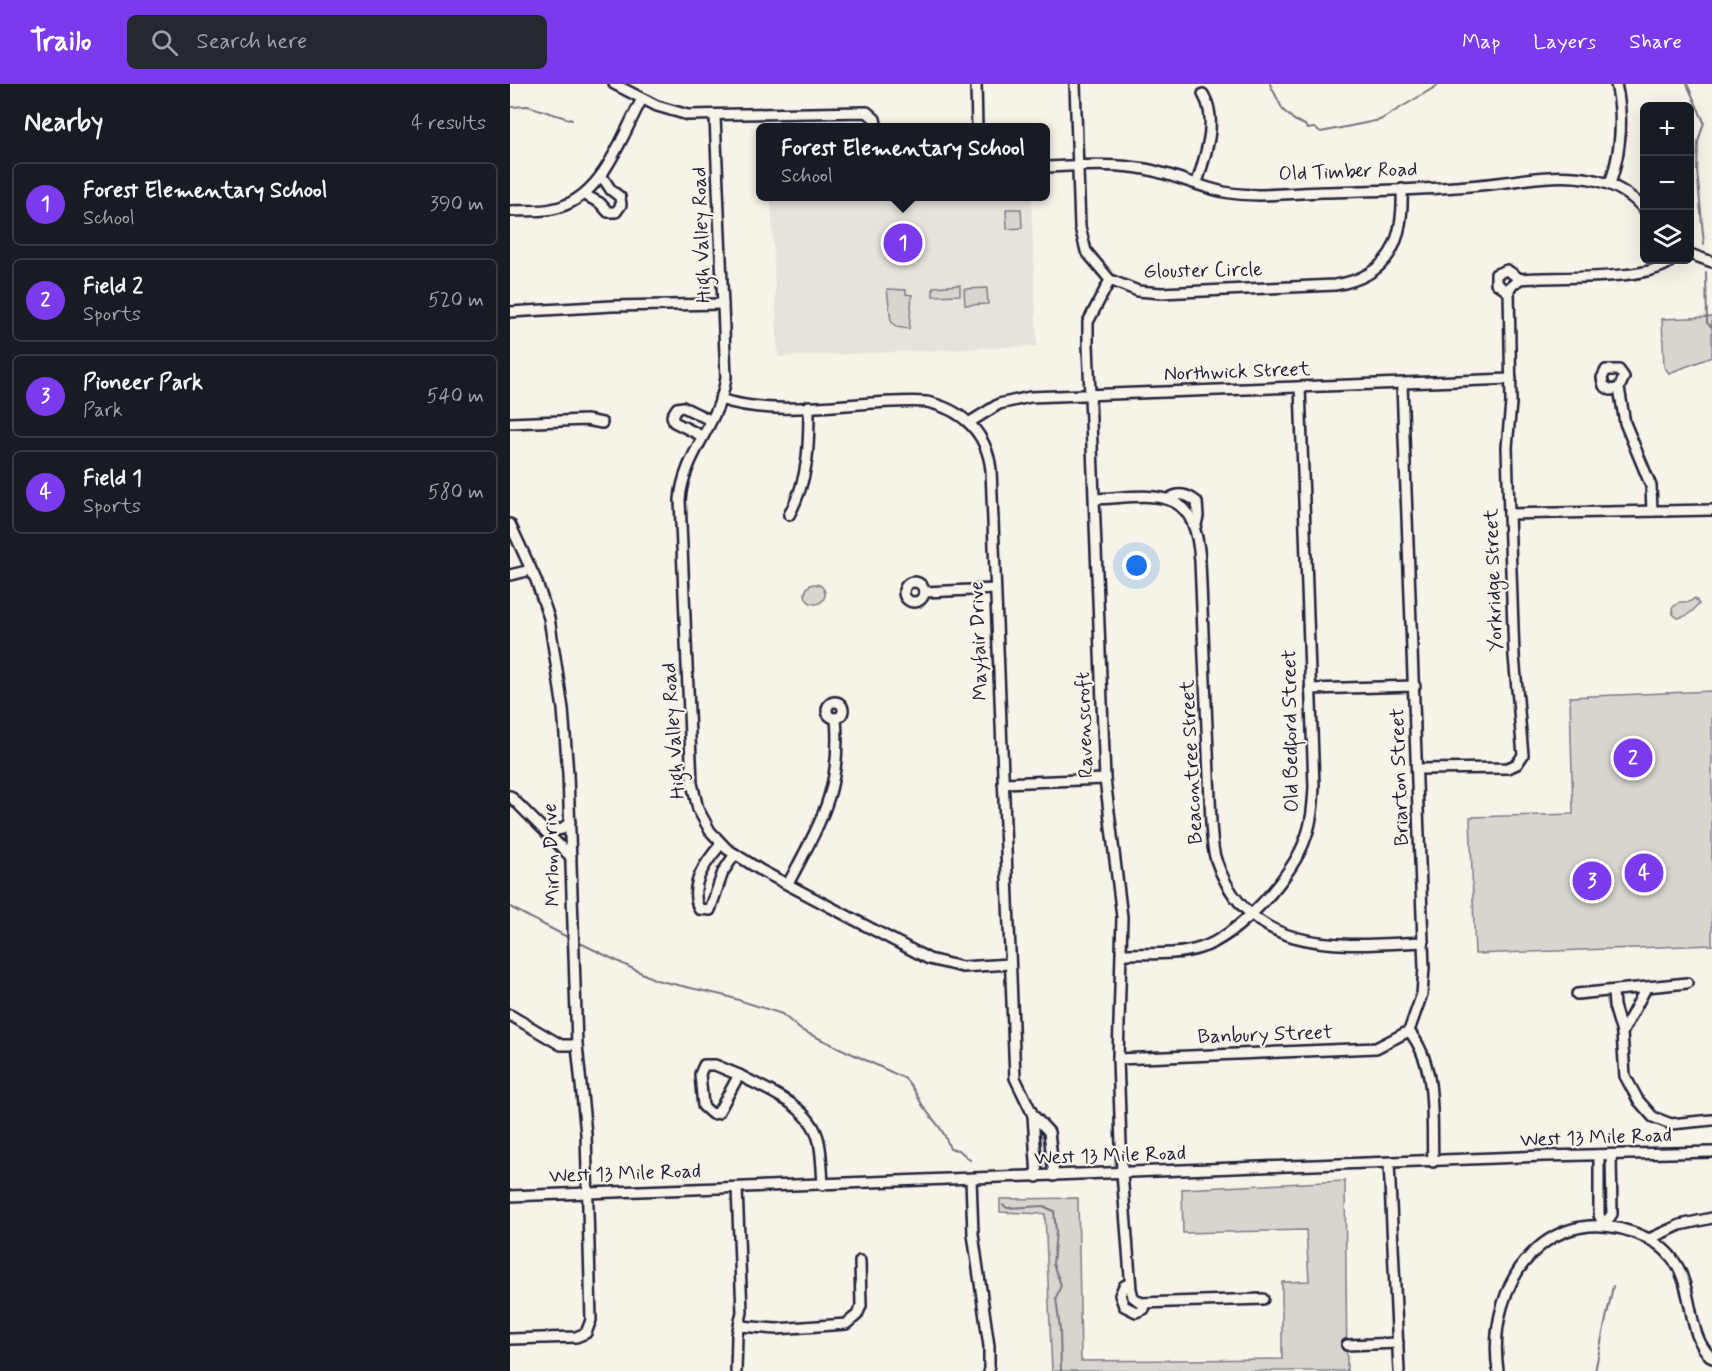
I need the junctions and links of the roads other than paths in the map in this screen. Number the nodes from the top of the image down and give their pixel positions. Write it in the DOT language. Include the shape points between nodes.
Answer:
graph roads {
  1 [pos="614,84"];
  2 [pos="976,84"];
  3 [pos="1075,84"];
  4 [pos="1616,84"];
  5 [pos="1203,94"];
  6 [pos="642,99"];
  7 [pos="715,117"];
  8 [pos="875,123"];
  9 [pos="977,123"];
  10 [pos="1077,166"];
  11 [pos="1050,167"];
  12 [pos="602,175"];
  13 [pos="1197,183"];
  14 [pos="1610,184"];
  15 [pos="1402,189"];
  16 [pos="585,195"];
  17 [pos="1640,205"];
  18 [pos="510,211"];
  19 [pos="1694,256"];
  20 [pos="1711,261"];
  21 [pos="1666,264"];
  22 [pos="1520,279"];
  23 [pos="1110,280"];
  24 [pos="1508,292"];
  25 [pos="723,304"];
  26 [pos="510,312"];
  27 [pos="1511,379"];
  28 [pos="1402,384"];
  29 [pos="1300,387"];
  30 [pos="1619,388"];
  31 [pos="1090,396"];
  32 [pos="720,399"];
  33 [pos="809,405"];
  34 [pos="710,420"];
  35 [pos="970,422"];
  36 [pos="510,423"];
  37 [pos="602,423"];
  38 [pos="702,436"];
  39 [pos="1170,498"];
  40 [pos="1095,499"];
  41 [pos="1712,510"];
  42 [pos="1652,511"];
  43 [pos="1509,514"];
  44 [pos="789,515"];
  45 [pos="510,524"];
  46 [pos="1196,525"];
  47 [pos="531,570"];
  48 [pos="510,575"];
  49 [pos="995,589"];
  50 [pos="924,592"];
  51 [pos="1414,686"];
  52 [pos="1310,689"];
  53 [pos="836,718"];
  54 [pos="1418,769"];
  55 [pos="1105,779"];
  56 [pos="1003,783"];
  57 [pos="510,796"];
  58 [pos="570,822"];
  59 [pos="546,832"];
  60 [pos="721,844"];
  61 [pos="735,854"];
  62 [pos="571,857"];
  63 [pos="788,884"];
  64 [pos="1250,914"];
  65 [pos="1424,942"];
  66 [pos="1122,954"];
  67 [pos="1010,964"];
  68 [pos="1687,983"];
  69 [pos="1646,988"];
  70 [pos="1613,991"];
  71 [pos="1577,994"];
  72 [pos="510,1015"];
  73 [pos="1409,1031"];
  74 [pos="1622,1033"];
  75 [pos="577,1045"];
  76 [pos="1118,1059"];
  77 [pos="739,1075"];
  78 [pos="1034,1115"];
  79 [pos="1712,1120"];
  80 [pos="1712,1152"];
  81 [pos="1599,1155"];
  82 [pos="1611,1155"];
  83 [pos="1433,1162"];
  84 [pos="1389,1163"];
  85 [pos="1122,1173"];
  86 [pos="1054,1176"];
  87 [pos="1037,1177"];
  88 [pos="971,1179"];
  89 [pos="824,1185"];
  90 [pos="737,1188"];
  91 [pos="589,1194"];
  92 [pos="510,1197"];
  93 [pos="1712,1218"];
  94 [pos="1604,1225"];
  95 [pos="1649,1239"];
  96 [pos="860,1261"];
  97 [pos="1263,1299"];
  98 [pos="740,1326"];
  99 [pos="510,1339"];
  100 [pos="1398,1343"];
  101 [pos="1347,1345"];
  102 [pos="1712,1358"];
  103 [pos="736,1371"];
  104 [pos="989,1371"];
  105 [pos="1399,1371"];
  106 [pos="1498,1371"];
  1 -- 6 [label="street"];
  2 -- 9 [label="street"];
  3 -- 10 [label="street, Glouster Circle"];
  4 -- 14 [label="street" via="1620,155"];
  5 -- 13 [label="street" via="1210,106 1210,128"];
  6 -- 7 [label="street" via="688,116"];
  6 -- 12 [label="street"];
  7 -- 8 [label="street" via="867,112"];
  7 -- 25 [label="street, High Valley Road"];
  10 -- 11 [label="street, Old Timber Road"];
  10 -- 13 [label="street, Old Timber Road" via="1136,168"];
  10 -- 23 [label="street, Glouster Circle" via="1080,227 1086,251"];
  12 -- 16 [label="street"];
  12 -- 16 [label="street" via="620,197 621,206 616,212 608,212"];
  13 -- 15 [label="street, Old Timber Road" via="1224,192 1250,194"];
  14 -- 15 [label="street, Old Timber Road" via="1582,176 1559,175"];
  14 -- 17 [label="street, Old Timber Road"];
  15 -- 23 [label="street, Glouster Circle" via="1402,223 1393,248 1376,269 1355,281 1161,293 1138,291"];
  16 -- 18 [label="street" via="551,210"];
  19 -- 20 [label="street"];
  21 -- 22 [label="street, Yorkridge Street" via="1635,274"];
  22 -- 24 [label="street"];
  22 -- 24 [label="street, Yorkridge Street" via="1507,270 1496,274 1496,284"];
  23 -- 31 [label="street, Ravenscroft" via="1088,322"];
  24 -- 27 [label="street, Yorkridge Street"];
  25 -- 26 [label="street"];
  25 -- 32 [label="street, High Valley Road" via="726,377"];
  27 -- 28 [label="street, Northwick Street"];
  27 -- 43 [label="street, Yorkridge Street"];
  28 -- 29 [label="street, Northwick Street"];
  28 -- 51 [label="street, Briarton Street"];
  29 -- 31 [label="street, Northwick Street"];
  29 -- 52 [label="street, Old Bedford Street"];
  30 -- 42 [label="street" via="1631,442 1652,486"];
  31 -- 35 [label="street, Northwick Street" via="1010,400 983,411"];
  31 -- 40 [label="street, Ravenscroft"];
  32 -- 33 [label="street, Mayfair Drive" via="766,407"];
  32 -- 34 [label="street, High Valley Road"];
  33 -- 35 [label="street, Mayfair Drive" via="927,402 950,409"];
  33 -- 44 [label="street" via="809,454 804,484"];
  34 -- 38 [label="street, High Valley Road"];
  34 -- 38 [label="street" via="683,407 677,408 672,417 674,422"];
  35 -- 49 [label="street, Mayfair Drive" via="984,444 990,464"];
  36 -- 37 [label="street"];
  38 -- 60 [label="street, High Valley Road" via="686,471 680,500 689,739 696,802 706,826"];
  39 -- 40 [label="street, Beacontree Street"];
  39 -- 46 [label="street"];
  39 -- 46 [label="street, Beacontree Street" via="1180,494 1197,502"];
  40 -- 55 [label="street, Ravenscroft"];
  41 -- 42 [label="street"];
  42 -- 43 [label="street"];
  43 -- 54 [label="street, Yorkridge Street" via="1514,656 1523,755 1508,768"];
  45 -- 47 [label="street, Mirlon Drive"];
  46 -- 64 [label="street, Beacontree Street" via="1211,823 1216,859 1233,894"];
  47 -- 48 [label="street"];
  47 -- 58 [label="street, Mirlon Drive" via="556,648"];
  49 -- 50 [label="street"];
  49 -- 56 [label="street, Mayfair Drive"];
  51 -- 52 [label="street"];
  51 -- 54 [label="street, Briarton Street"];
  52 -- 64 [label="street, Old Bedford Street" via="1314,787 1308,832 1278,886"];
  53 -- 63 [label="street" via="832,793"];
  54 -- 65 [label="street, Briarton Street"];
  55 -- 56 [label="street"];
  55 -- 66 [label="street, Ravenscroft" via="1122,917"];
  56 -- 67 [label="street, Mayfair Drive"];
  57 -- 59 [label="street"];
  58 -- 59 [label="street" via="562,829"];
  58 -- 62 [label="street, Mirlon Drive"];
  59 -- 62 [label="street"];
  60 -- 61 [label="street, High Valley Road"];
  60 -- 61 [label="street" via="698,878 695,900 699,909 710,910 723,872"];
  61 -- 63 [label="street, High Valley Road"];
  62 -- 75 [label="street, Mirlon Drive"];
  63 -- 67 [label="street, High Valley Road" via="937,962 962,967"];
  64 -- 65 [label="street, Beacontree Street" via="1287,936 1311,943 1337,946"];
  64 -- 66 [label="street, Old Bedford Street" via="1218,941 1198,949"];
  65 -- 73 [label="street, Briarton Street" via="1422,993"];
  66 -- 76 [label="street, Ravenscroft"];
  67 -- 78 [label="street, Mayfair Drive" via="1015,1078"];
  68 -- 69 [label="street"];
  69 -- 70 [label="street"];
  69 -- 74 [label="street"];
  70 -- 71 [label="street"];
  70 -- 74 [label="street"];
  72 -- 75 [label="street" via="561,1045"];
  73 -- 76 [label="street, Banbury Street" via="1376,1048"];
  73 -- 83 [label="street" via="1423,1052 1429,1075"];
  74 -- 79 [label="street" via="1625,1076 1630,1089 1653,1117 1671,1124"];
  75 -- 91 [label="street, Mirlon Drive"];
  76 -- 85 [label="street, Ravenscroft"];
  77 -- 77 [label="street" via="715,1065 704,1065 700,1074 706,1110 712,1114 723,1108"];
  77 -- 89 [label="street" via="783,1099 813,1124"];
  78 -- 86 [label="street, Mayfair Drive" via="1049,1132"];
  78 -- 87 [label="street, Mayfair Drive"];
  80 -- 82 [label="street, West 13 Mile Road"];
  81 -- 82 [label="street, West 13 Mile Road"];
  81 -- 83 [label="street, West 13 Mile Road"];
  81 -- 94 [label="street" via="1599,1215"];
  82 -- 94 [label="street" via="1612,1214"];
  83 -- 84 [label="street, West 13 Mile Road"];
  84 -- 85 [label="street, West 13 Mile Road"];
  84 -- 100 [label="street"];
  85 -- 86 [label="street, West 13 Mile Road"];
  85 -- 97 [label="street, Ravenscroft" via="1133,1298 1146,1303"];
  86 -- 87 [label="street, West 13 Mile Road"];
  87 -- 88 [label="street, West 13 Mile Road"];
  88 -- 89 [label="street, West 13 Mile Road"];
  88 -- 104 [label="street" via="973,1234"];
  89 -- 90 [label="street, West 13 Mile Road"];
  90 -- 91 [label="street, West 13 Mile Road"];
  90 -- 98 [label="street"];
  91 -- 92 [label="street, West 13 Mile Road"];
  91 -- 99 [label="street, Mirlon Drive" via="590,1328 576,1337"];
  93 -- 95 [label="street" via="1680,1225"];
  94 -- 95 [label="street"];
  94 -- 106 [label="street" via="1551,1238 1520,1267 1501,1303 1496,1326"];
  95 -- 102 [label="street" via="1673,1259 1687,1286 1697,1339"];
  96 -- 98 [label="street" via="861,1306 846,1324 776,1329"];
  98 -- 103 [label="street" via="736,1335"];
  100 -- 101 [label="street"];
  100 -- 105 [label="street"];
}
